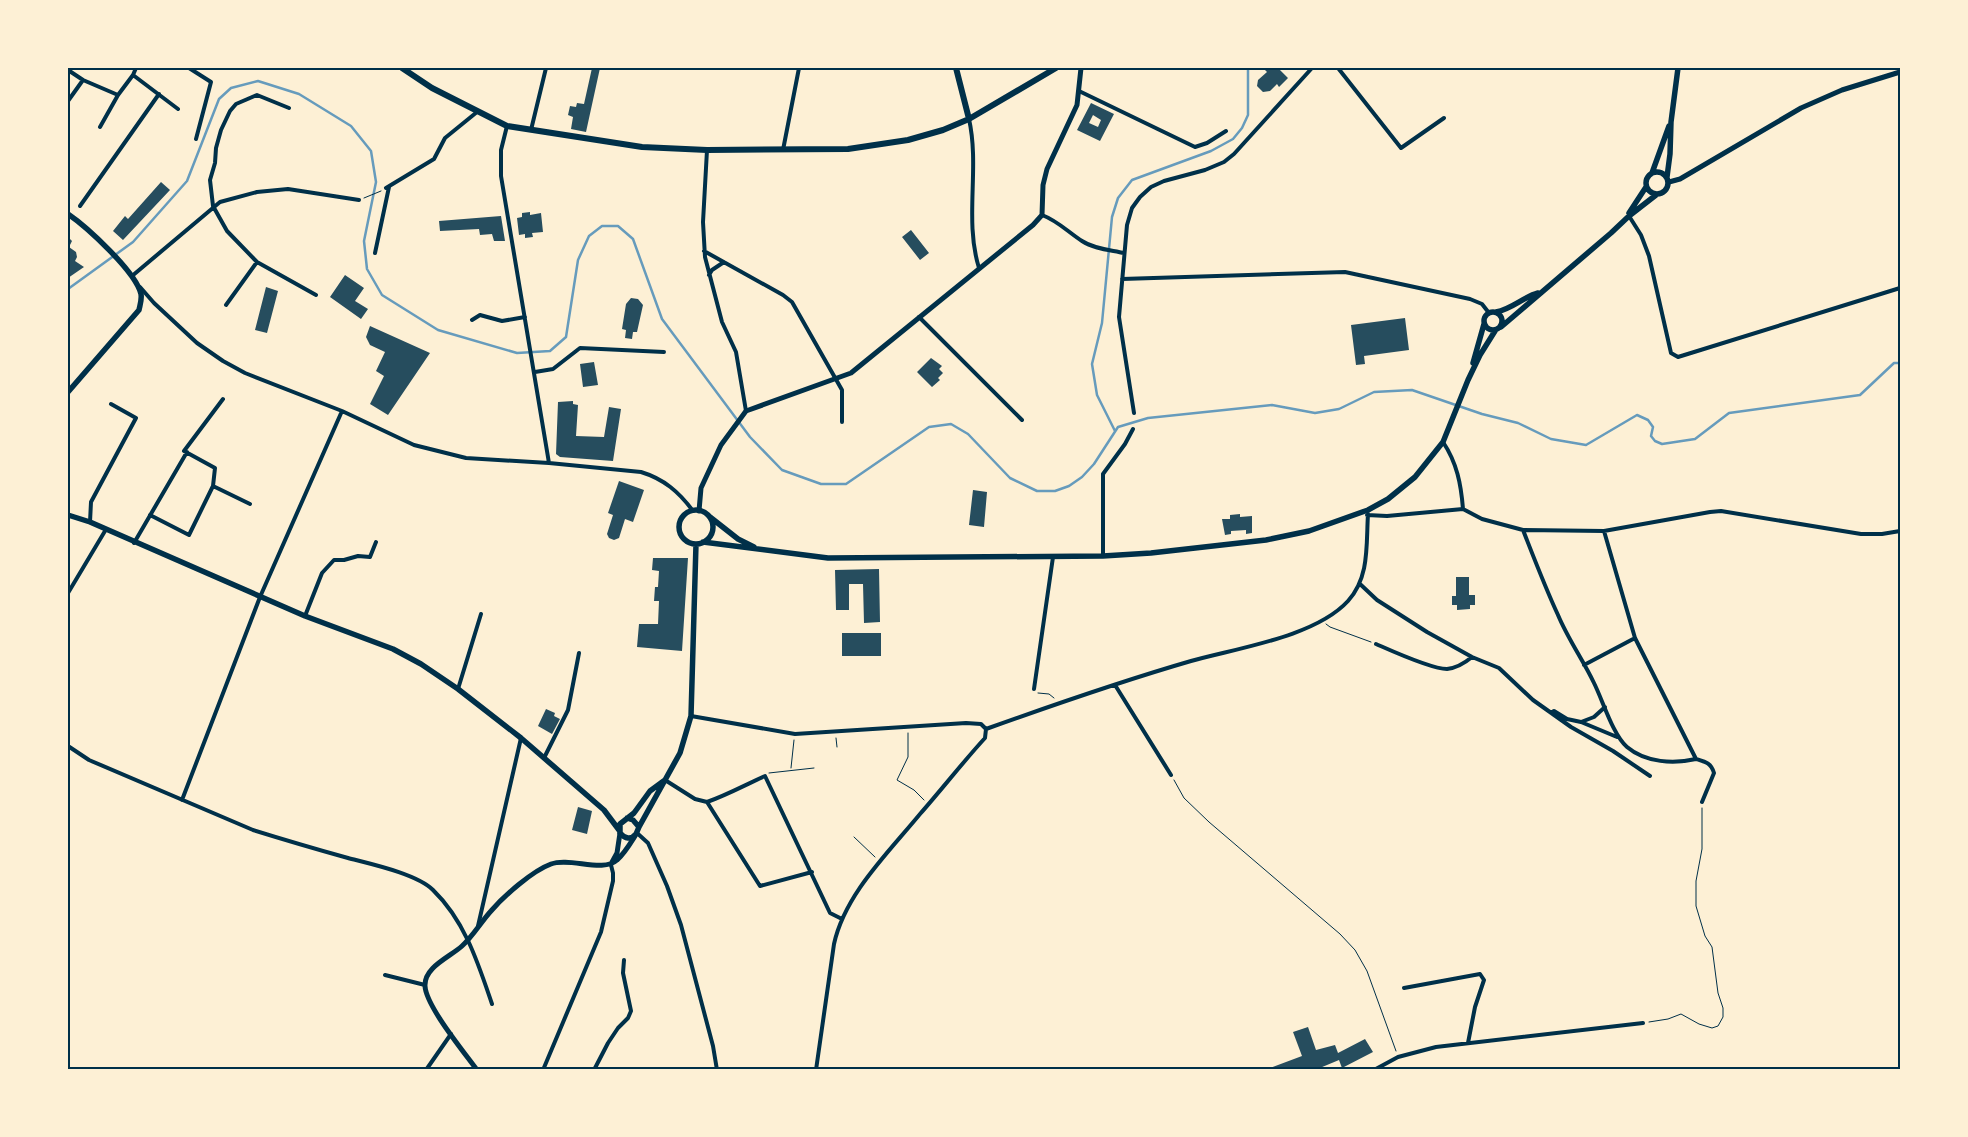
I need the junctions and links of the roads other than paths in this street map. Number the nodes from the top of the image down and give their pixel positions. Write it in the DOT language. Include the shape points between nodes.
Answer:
graph roads {
  1 [pos="136,68"];
  2 [pos="189,68"];
  3 [pos="402,68"];
  4 [pos="546,68"];
  5 [pos="799,68"];
  6 [pos="956,68"];
  7 [pos="1056,68"];
  8 [pos="1080,68"];
  9 [pos="1312,68"];
  10 [pos="1338,68"];
  11 [pos="1678,68"];
  12 [pos="68,70"];
  13 [pos="1900,72"];
  14 [pos="133,75"];
  15 [pos="83,80"];
  16 [pos="1079,91"];
  17 [pos="159,94"];
  18 [pos="118,95"];
  19 [pos="68,101"];
  20 [pos="289,108"];
  21 [pos="178,109"];
  22 [pos="477,112"];
  23 [pos="1444,118"];
  24 [pos="969,119"];
  25 [pos="1671,122"];
  26 [pos="507,126"];
  27 [pos="100,127"];
  28 [pos="531,130"];
  29 [pos="1226,131"];
  30 [pos="196,139"];
  31 [pos="707,150"];
  32 [pos="783,150"];
  33 [pos="1652,173"];
  34 [pos="1668,179"];
  35 [pos="1646,187"];
  36 [pos="1656,195"];
  37 [pos="359,200"];
  38 [pos="80,206"];
  39 [pos="213,206"];
  40 [pos="68,214"];
  41 [pos="1042,215"];
  42 [pos="1627,217"];
  43 [pos="704,251"];
  44 [pos="375,253"];
  45 [pos="1124,253"];
  46 [pos="257,262"];
  47 [pos="724,262"];
  48 [pos="979,268"];
  49 [pos="709,275"];
  50 [pos="133,279"];
  51 [pos="1122,279"];
  52 [pos="1900,288"];
  53 [pos="1538,293"];
  54 [pos="316,295"];
  55 [pos="226,305"];
  56 [pos="1493,312"];
  57 [pos="525,317"];
  58 [pos="919,317"];
  59 [pos="472,320"];
  60 [pos="1484,324"];
  61 [pos="1501,327"];
  62 [pos="1495,331"];
  63 [pos="664,352"];
  64 [pos="535,372"];
  65 [pos="837,380"];
  66 [pos="1468,380"];
  67 [pos="68,392"];
  68 [pos="223,399"];
  69 [pos="111,404"];
  70 [pos="342,411"];
  71 [pos="744,413"];
  72 [pos="1134,414"];
  73 [pos="1022,420"];
  74 [pos="842,422"];
  75 [pos="1133,429"];
  76 [pos="1442,442"];
  77 [pos="187,452"];
  78 [pos="549,463"];
  79 [pos="213,486"];
  80 [pos="250,504"];
  81 [pos="1463,509"];
  82 [pos="696,511"];
  83 [pos="1368,513"];
  84 [pos="68,515"];
  85 [pos="150,515"];
  86 [pos="708,516"];
  87 [pos="90,522"];
  88 [pos="105,530"];
  89 [pos="1523,530"];
  90 [pos="1604,531"];
  91 [pos="1900,531"];
  92 [pos="376,542"];
  93 [pos="134,543"];
  94 [pos="699,543"];
  95 [pos="758,549"];
  96 [pos="1103,556"];
  97 [pos="1053,557"];
  98 [pos="1360,584"];
  99 [pos="68,593"];
  100 [pos="260,597"];
  101 [pos="481,614"];
  102 [pos="305,616"];
  103 [pos="1635,638"];
  104 [pos="1376,644"];
  105 [pos="579,653"];
  106 [pos="1472,657"];
  107 [pos="1584,665"];
  108 [pos="1116,686"];
  109 [pos="1034,688"];
  110 [pos="458,689"];
  111 [pos="1605,707"];
  112 [pos="1551,713"];
  113 [pos="691,716"];
  114 [pos="1581,722"];
  115 [pos="986,729"];
  116 [pos="1617,737"];
  117 [pos="521,738"];
  118 [pos="68,746"];
  119 [pos="544,758"];
  120 [pos="1696,759"];
  121 [pos="1171,775"];
  122 [pos="1650,776"];
  123 [pos="665,780"];
  124 [pos="182,800"];
  125 [pos="707,802"];
  126 [pos="1702,802"];
  127 [pos="627,818"];
  128 [pos="620,832"];
  129 [pos="637,832"];
  130 [pos="611,864"];
  131 [pos="812,872"];
  132 [pos="842,919"];
  133 [pos="477,928"];
  134 [pos="469,939"];
  135 [pos="624,960"];
  136 [pos="385,975"];
  137 [pos="425,985"];
  138 [pos="1404,988"];
  139 [pos="492,1004"];
  140 [pos="1643,1023"];
  141 [pos="451,1034"];
  142 [pos="1468,1043"];
  143 [pos="426,1070"];
  144 [pos="477,1070"];
  145 [pos="543,1070"];
  146 [pos="594,1070"];
  147 [pos="717,1070"];
  148 [pos="816,1070"];
  149 [pos="1374,1070"];
  1 -- 14 [label="street"];
  2 -- 30 [label="street" via="211,82"];
  3 -- 22 [label="main road"];
  4 -- 28 [label="street"];
  5 -- 32 [label="street"];
  6 -- 24 [label="main road"];
  7 -- 24 [label="main road"];
  8 -- 16 [label="street"];
  9 -- 45 [label="street" via="1224,162 1164,180 1140,197 1132,208 1127,225"];
  10 -- 23 [label="street" via="1401,148"];
  11 -- 25 [label="main road"];
  12 -- 15 [label="street"];
  13 -- 34 [label="street" via="1842,90 1802,108 1680,179"];
  14 -- 17 [label="street"];
  14 -- 18 [label="street"];
  15 -- 18 [label="street"];
  15 -- 19 [label="street"];
  16 -- 29 [label="street" via="1195,147"];
  16 -- 41 [label="street" via="1077,105 1047,170"];
  17 -- 21 [label="street"];
  17 -- 38 [label="street"];
  18 -- 27 [label="street"];
  20 -- 39 [label="street" via="257,95 230,110 221,130 210,180"];
  22 -- 26 [label="main road"];
  22 -- 44 [label="street" via="445,138 434,159 388,187"];
  24 -- 32 [label="main road" via="906,140 848,149"];
  24 -- 48 [label="street" via="974,169 972,222"];
  25 -- 33 [label="main road"];
  25 -- 34 [label="main road"];
  26 -- 28 [label="main road"];
  26 -- 57 [label="street" via="501,150 501,176"];
  28 -- 31 [label="main road" via="642,147"];
  31 -- 32 [label="main road"];
  31 -- 43 [label="street" via="702,222"];
  33 -- 34 [label="main road" via="1657,172"];
  33 -- 35 [label="main road" via="1646,179"];
  34 -- 36 [label="main road" via="1668,189"];
  35 -- 36 [label="main road"];
  35 -- 42 [label="main road"];
  36 -- 42 [label="main road"];
  37 -- 39 [label="street" via="288,189 257,192"];
  39 -- 46 [label="street" via="227,231"];
  39 -- 50 [label="street"];
  40 -- 50 [label="main road" via="89,230"];
  41 -- 45 [label="street" via="1054,219 1084,242"];
  41 -- 48 [label="street"];
  42 -- 52 [label="street" via="1641,235 1649,256 1670,353 1674,356"];
  42 -- 53 [label="main road"];
  43 -- 47 [label="street"];
  43 -- 49 [label="street"];
  45 -- 51 [label="street"];
  46 -- 54 [label="street"];
  46 -- 55 [label="street"];
  47 -- 49 [label="street"];
  47 -- 65 [label="street" via="788,298"];
  48 -- 58 [label="street"];
  49 -- 71 [label="street" via="722,322 736,352"];
  50 -- 67 [label="main road" via="141,295 138,310"];
  50 -- 70 [label="street" via="197,343 223,361 245,373"];
  51 -- 56 [label="street" via="1353,272 1470,299"];
  51 -- 72 [label="street" via="1119,317"];
  53 -- 56 [label="main road" via="1505,310"];
  53 -- 61 [label="main road"];
  56 -- 60 [label="main road" via="1484,318"];
  56 -- 61 [label="main road" via="1502,317"];
  57 -- 59 [label="street" via="502,321 480,315"];
  57 -- 64 [label="street"];
  58 -- 65 [label="street" via="856,369"];
  58 -- 73 [label="street"];
  60 -- 62 [label="main road" via="1488,330"];
  60 -- 66 [label="main road"];
  61 -- 62 [label="main road"];
  62 -- 66 [label="main road"];
  63 -- 64 [label="street" via="580,348 553,370"];
  64 -- 78 [label="street"];
  65 -- 71 [label="street"];
  65 -- 74 [label="street" via="842,390"];
  66 -- 76 [label="main road"];
  68 -- 77 [label="street" via="184,450"];
  69 -- 87 [label="street" via="136,418 91,502"];
  70 -- 78 [label="street" via="390,435 435,452 466,458"];
  70 -- 100 [label="street"];
  71 -- 82 [label="street" via="721,445 701,488"];
  75 -- 96 [label="street" via="1103,474"];
  76 -- 81 [label="street" via="1460,478"];
  76 -- 83 [label="main road" via="1428,463 1409,482"];
  77 -- 79 [label="street" via="215,468"];
  77 -- 85 [label="street"];
  78 -- 82 [label="street" via="652,475 679,493"];
  79 -- 80 [label="street"];
  79 -- 85 [label="street" via="189,535"];
  81 -- 83 [label="street" via="1387,516"];
  81 -- 89 [label="street" via="1482,519"];
  82 -- 86 [label="main road"];
  82 -- 94 [label="main road" via="683,517 679,528 684,540"];
  83 -- 96 [label="main road" via="1266,540"];
  83 -- 98 [label="street" via="1365,567"];
  84 -- 87 [label="main road"];
  85 -- 93 [label="street"];
  86 -- 94 [label="main road" via="712,531"];
  86 -- 95 [label="main road" via="738,539"];
  87 -- 88 [label="main road"];
  88 -- 93 [label="main road"];
  88 -- 99 [label="street"];
  89 -- 90 [label="street"];
  89 -- 107 [label="street" via="1558,616"];
  90 -- 91 [label="street" via="1721,511 1861,534"];
  90 -- 103 [label="street"];
  92 -- 102 [label="street" via="370,557 334,560 322,573"];
  93 -- 100 [label="main road"];
  94 -- 95 [label="main road"];
  94 -- 113 [label="main road"];
  95 -- 97 [label="main road" via="828,558"];
  96 -- 97 [label="main road"];
  97 -- 109 [label="street"];
  98 -- 106 [label="street" via="1377,600"];
  98 -- 108 [label="street" via="1349,600 1325,619 1279,638 1191,661"];
  100 -- 102 [label="main road"];
  100 -- 124 [label="street"];
  101 -- 110 [label="street"];
  102 -- 110 [label="main road" via="393,649"];
  103 -- 107 [label="street"];
  103 -- 120 [label="street"];
  104 -- 106 [label="street" via="1408,658 1448,669 1464,664"];
  105 -- 119 [label="street" via="568,710"];
  106 -- 112 [label="street" via="1499,668"];
  107 -- 111 [label="street"];
  108 -- 115 [label="street"];
  108 -- 121 [label="street"];
  110 -- 117 [label="main road"];
  111 -- 114 [label="street" via="1594,717"];
  111 -- 116 [label="street"];
  112 -- 114 [label="street" via="1554,711 1567,719"];
  112 -- 122 [label="street"];
  113 -- 115 [label="street" via="795,734 966,723 980,724"];
  113 -- 123 [label="main road" via="680,753"];
  114 -- 116 [label="street"];
  115 -- 132 [label="street" via="986,738 861,887"];
  116 -- 120 [label="street" via="1639,755 1652,760 1682,762"];
  117 -- 119 [label="main road"];
  117 -- 133 [label="street"];
  118 -- 124 [label="street" via="89,760"];
  119 -- 128 [label="main road" via="604,810"];
  120 -- 126 [label="street" via="1712,766 1714,773"];
  123 -- 125 [label="street"];
  123 -- 127 [label="main road" via="650,791"];
  123 -- 129 [label="main road"];
  124 -- 134 [label="street" via="272,836 389,869 425,884 446,904"];
  125 -- 131 [label="street" via="760,886"];
  125 -- 131 [label="street" via="765,776"];
  127 -- 128 [label="main road" via="622,821"];
  127 -- 129 [label="main road" via="633,820"];
  128 -- 129 [label="main road" via="627,838"];
  128 -- 130 [label="street" via="617,853"];
  129 -- 130 [label="street" via="618,860"];
  129 -- 147 [label="street" via="648,843 681,925"];
  130 -- 133 [label="street" via="567,861 550,864 520,884 491,910"];
  130 -- 145 [label="street" via="613,881 601,932"];
  131 -- 132 [label="street" via="830,913"];
  132 -- 148 [label="street" via="834,944"];
  133 -- 134 [label="street"];
  134 -- 137 [label="street" via="430,972"];
  134 -- 139 [label="street"];
  135 -- 146 [label="street" via="623,974 630,1011"];
  136 -- 137 [label="street"];
  137 -- 141 [label="street" via="428,998"];
  138 -- 142 [label="street" via="1480,974 1484,980"];
  140 -- 142 [label="street"];
  141 -- 143 [label="street"];
  141 -- 144 [label="street"];
  142 -- 149 [label="street" via="1398,1057"];
}
